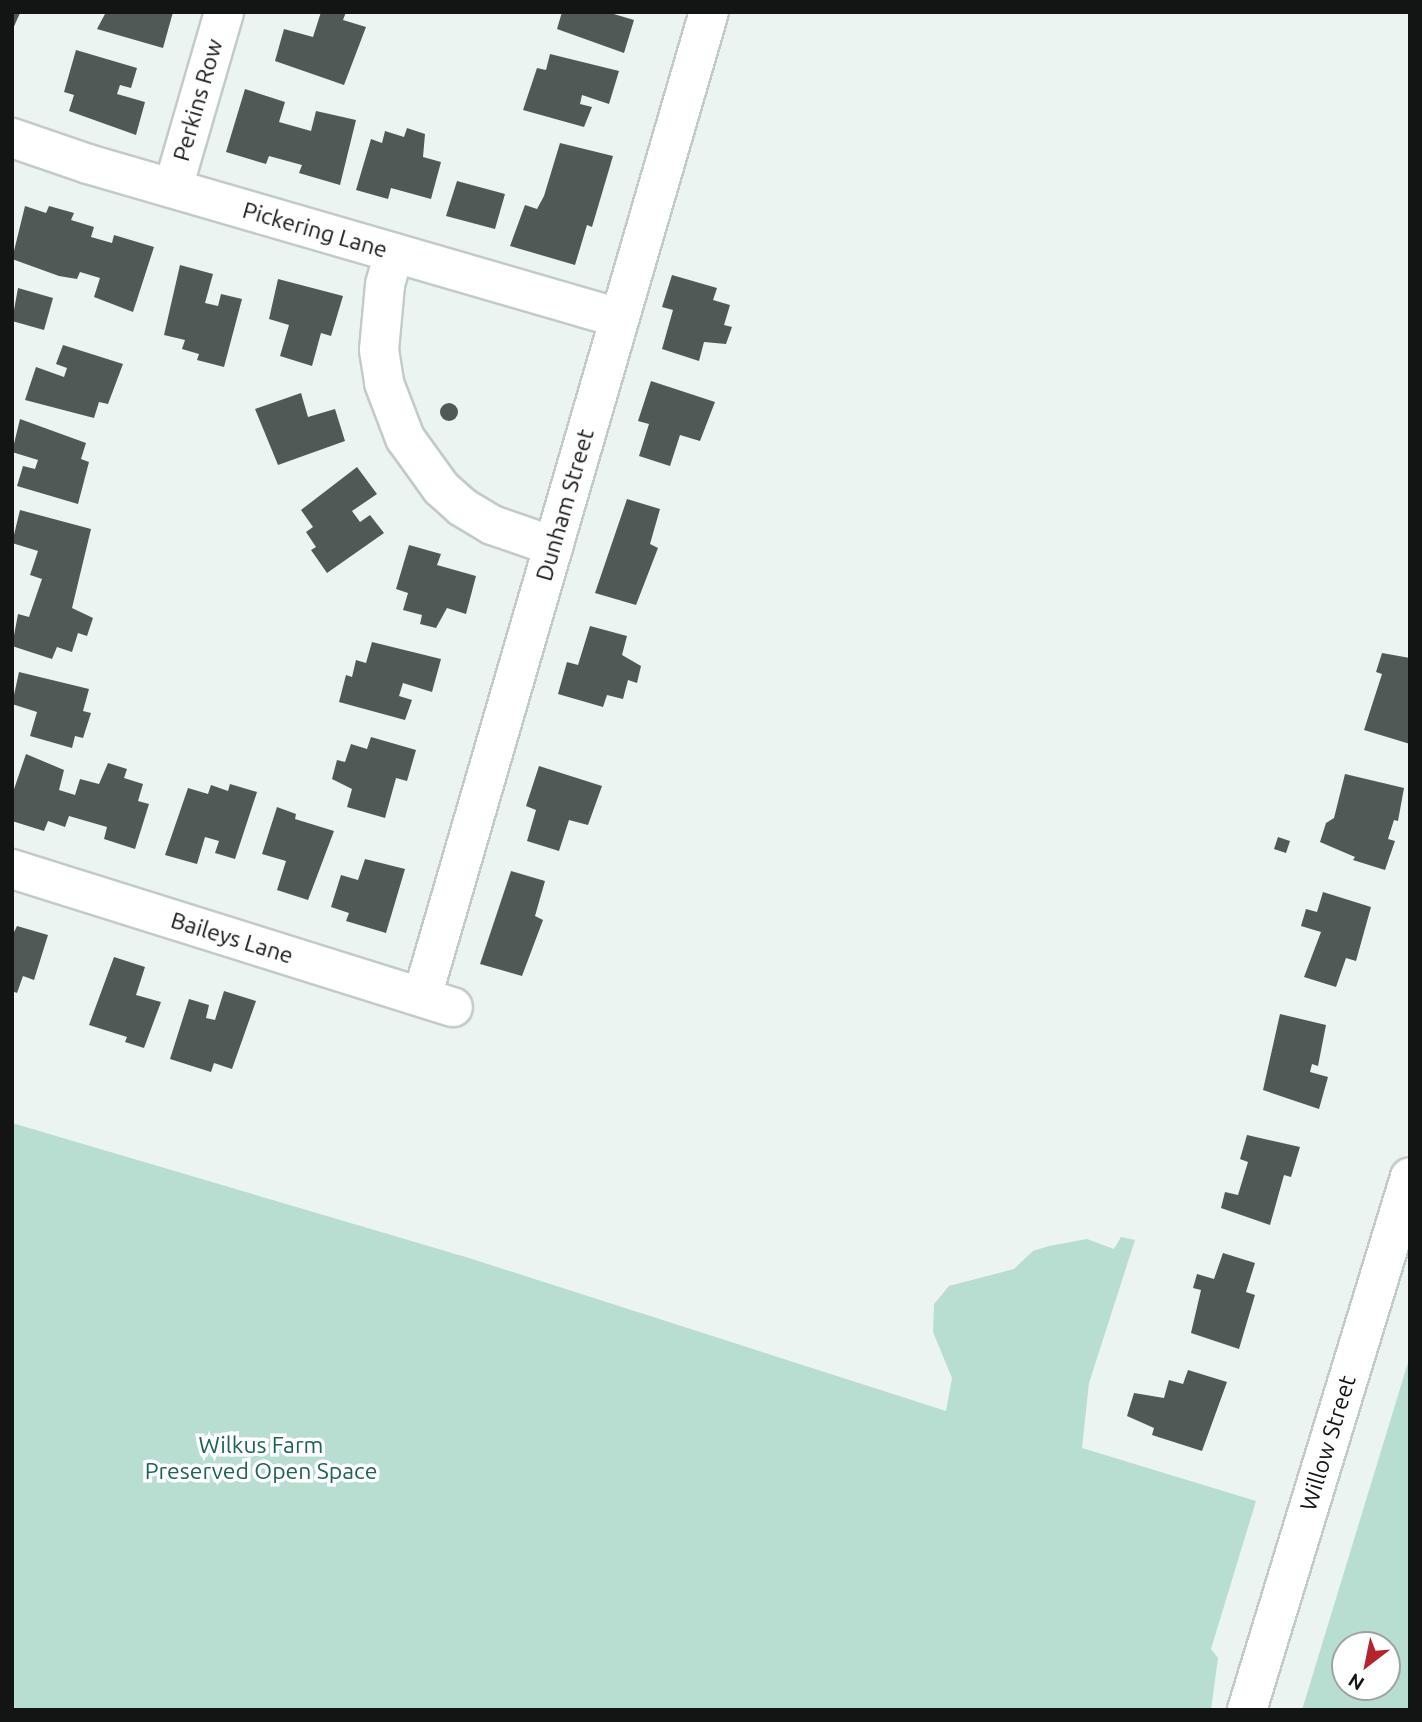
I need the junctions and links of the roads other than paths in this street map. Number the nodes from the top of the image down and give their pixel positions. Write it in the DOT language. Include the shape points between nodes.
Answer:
graph roads {
  1 [pos="224,12"];
  2 [pos="709,12"];
  3 [pos="12,138"];
  4 [pos="173,188"];
  5 [pos="394,253"];
  6 [pos="619,318"];
  7 [pos="553,546"];
  8 [pos="12,869"];
  9 [pos="437,1002"];
  10 [pos="1410,1177"];
  11 [pos="1247,1710"];
  1 -- 4 [label="street, Perkins Row"];
  2 -- 6 [label="street, Dunham Street"];
  3 -- 4 [label="street, Pickering Lane"];
  4 -- 5 [label="street, Pickering Lane"];
  5 -- 6 [label="street, Pickering Lane"];
  5 -- 7 [label="street" via="385,285 379,350 392,411 405,438 441,488 462,507 492,525"];
  6 -- 7 [label="street, Dunham Street"];
  7 -- 9 [label="street, Dunham Street"];
  8 -- 9 [label="street, Baileys Lane"];
  10 -- 11 [label="street, Willow Street"];
}
